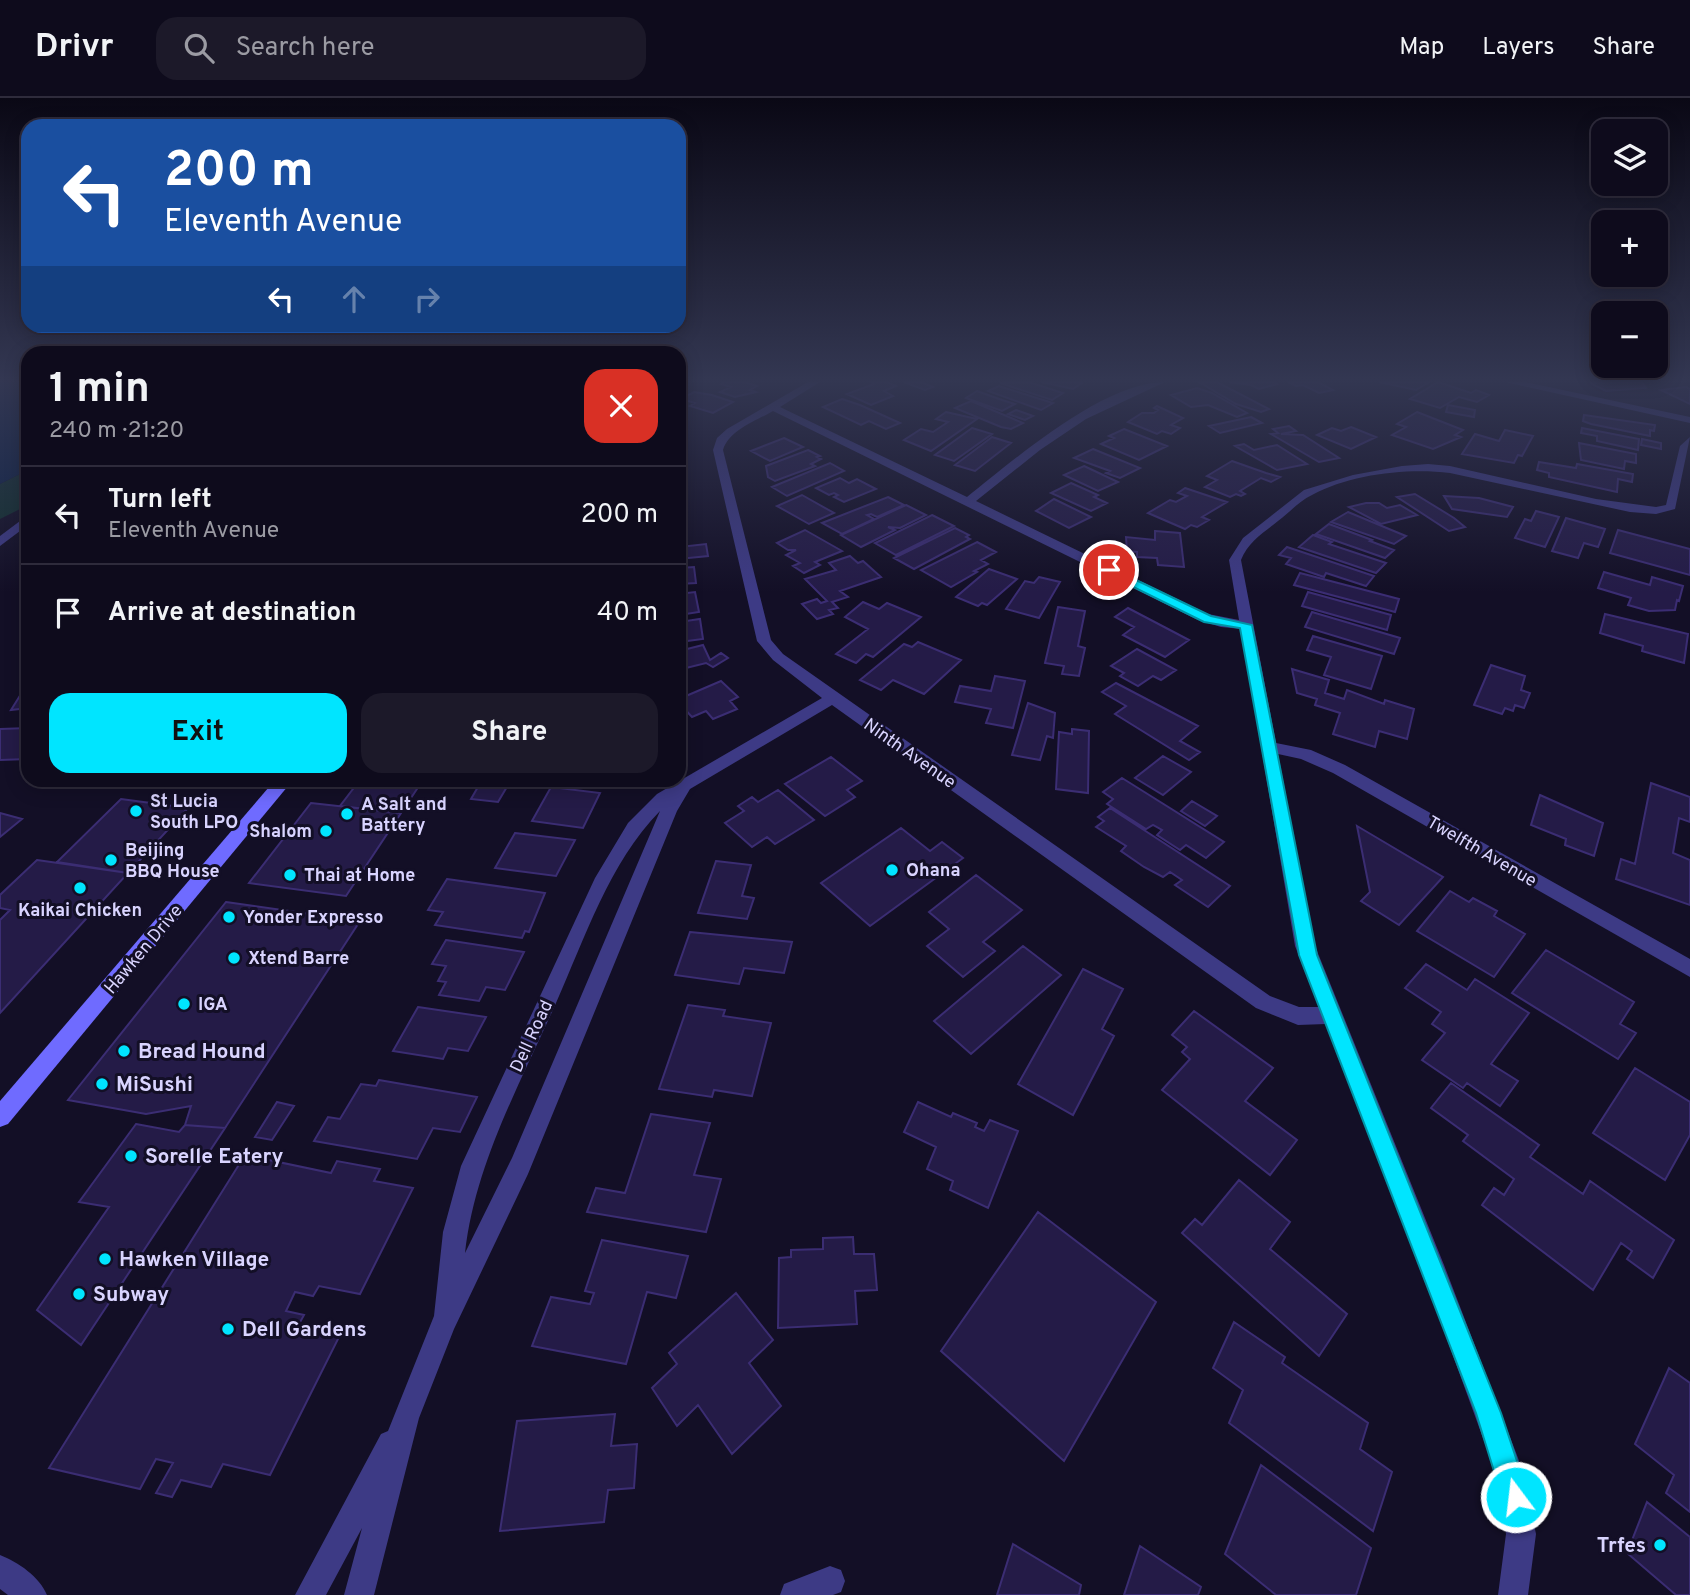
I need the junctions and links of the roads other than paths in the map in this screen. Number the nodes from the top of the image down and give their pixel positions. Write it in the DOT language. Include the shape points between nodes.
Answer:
graph roads {
  1 [pos="718,452"];
  2 [pos="866,452"];
  3 [pos="1032,452"];
  4 [pos="1684,452"];
  5 [pos="968,501"];
  6 [pos="21,525"];
  7 [pos="0,542"];
  8 [pos="1246,625"];
  9 [pos="832,698"];
  10 [pos="1269,747"];
  11 [pos="686,783"];
  12 [pos="279,787"];
  13 [pos="681,787"];
  14 [pos="683,787"];
  15 [pos="1690,969"];
  16 [pos="1331,1015"];
  17 [pos="0,1117"];
  18 [pos="444,1322"];
  19 [pos="405,1419"];
  20 [pos="0,1570"];
  21 [pos="830,1581"];
  22 [pos="32,1595"];
  23 [pos="310,1595"];
  24 [pos="359,1595"];
  25 [pos="795,1595"];
  26 [pos="1513,1595"];
  1 -- 9 [label="street, Ninth Avenue" via="764,641"];
  2 -- 5 [label="street"];
  3 -- 5 [label="street"];
  4 -- 8 [label="street" via="1671,507 1661,512 1433,467 1316,489 1301,496 1236,555"];
  5 -- 8 [label="street" via="1203,617"];
  6 -- 7 [label="street"];
  8 -- 10 [label="street"];
  9 -- 11 [label="street, Dell Road"];
  9 -- 16 [label="street, Ninth Avenue" via="1263,1002 1298,1016"];
  10 -- 15 [label="street, Twelfth Avenue" via="1305,754 1339,769"];
  10 -- 16 [label="street" via="1305,946"];
  12 -- 17 [label="main road, Hawken Drive"];
  13 -- 18 [label="street, Dell Road" via="648,811 615,857 478,1154 455,1232"];
  14 -- 18 [label="street, Dell Road" via="669,810 520,1166"];
  16 -- 26 [label="street" via="1509,1471 1521,1534"];
  18 -- 19 [label="street, Dell Road"];
  19 -- 23 [label="street, Dell Road"];
  19 -- 24 [label="street, Dell Road"];
  20 -- 22 [label="street"];
  21 -- 25 [label="street"];
}
